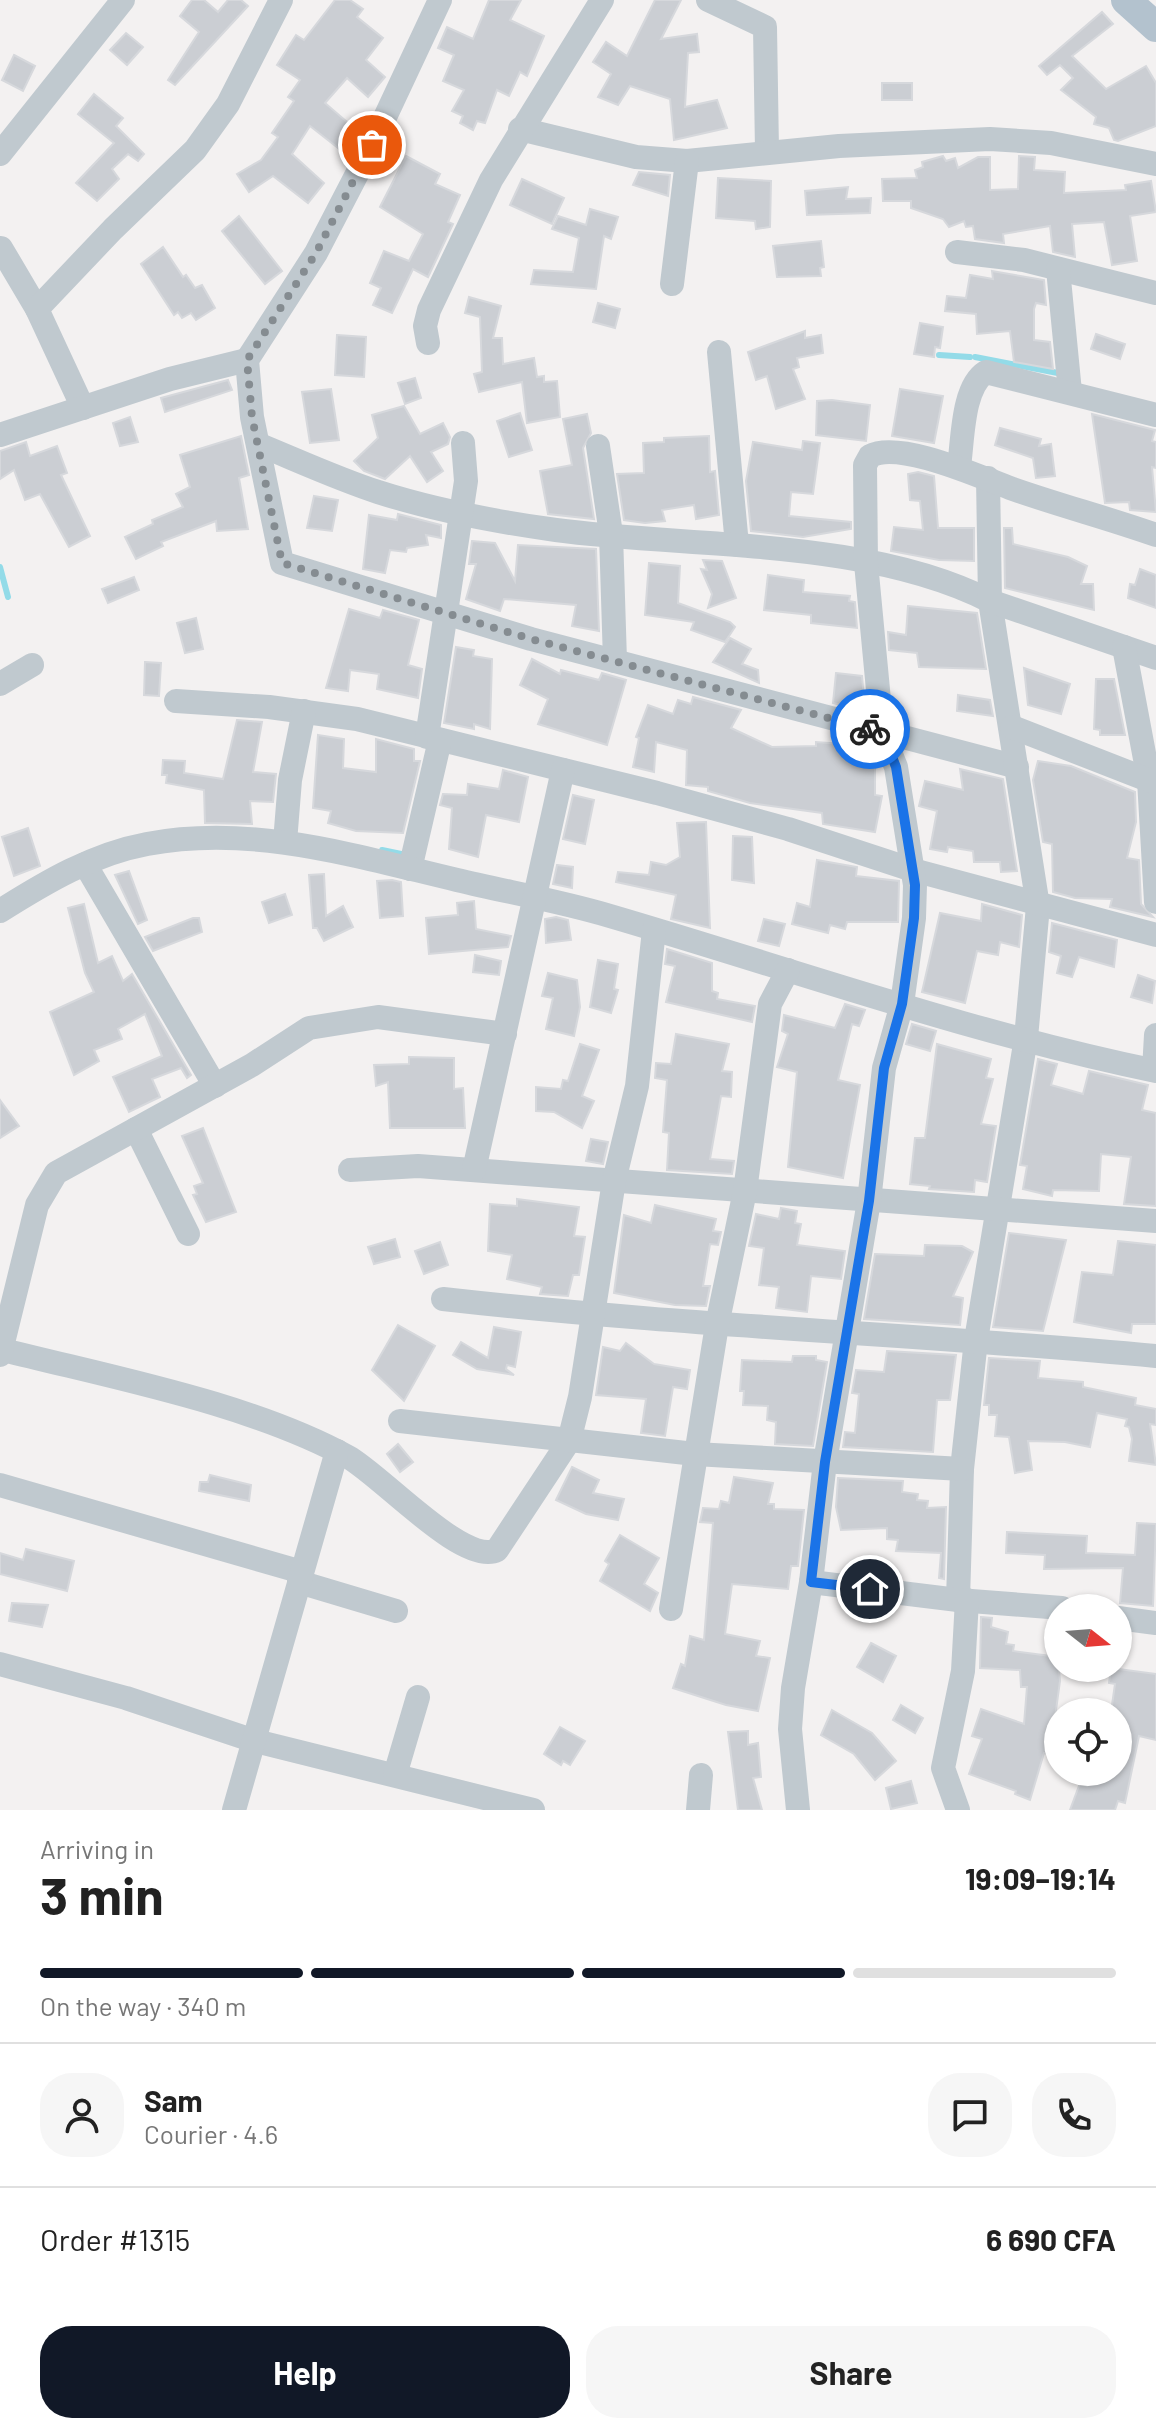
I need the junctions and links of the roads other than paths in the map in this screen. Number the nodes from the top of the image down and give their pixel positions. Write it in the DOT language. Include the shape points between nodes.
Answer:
graph roads {
  1 [pos="123,0"];
  2 [pos="281,0"];
  3 [pos="440,0"];
  4 [pos="602,0"];
  5 [pos="708,0"];
  6 [pos="520,129"];
  7 [pos="767,151"];
  8 [pos="0,154"];
  9 [pos="687,161"];
  10 [pos="1156,164"];
  11 [pos="1,248"];
  12 [pos="957,252"];
  13 [pos="1058,269"];
  14 [pos="672,284"];
  15 [pos="1156,293"];
  16 [pos="37,309"];
  17 [pos="428,343"];
  18 [pos="719,352"];
  19 [pos="247,360"];
  20 [pos="1070,392"];
  21 [pos="83,408"];
  22 [pos="1156,415"];
  23 [pos="0,435"];
  24 [pos="463,443"];
  25 [pos="260,445"];
  26 [pos="598,446"];
  27 [pos="959,466"];
  28 [pos="988,478"];
  29 [pos="460,511"];
  30 [pos="611,534"];
  31 [pos="1156,535"];
  32 [pos="737,545"];
  33 [pos="866,563"];
  34 [pos="990,601"];
  35 [pos="445,612"];
  36 [pos="1124,647"];
  37 [pos="1156,658"];
  38 [pos="615,661"];
  39 [pos="32,665"];
  40 [pos="0,684"];
  41 [pos="176,701"];
  42 [pos="304,711"];
  43 [pos="1012,727"];
  44 [pos="882,732"];
  45 [pos="434,738"];
  46 [pos="1017,767"];
  47 [pos="563,770"];
  48 [pos="1152,782"];
  49 [pos="285,842"];
  50 [pos="85,864"];
  51 [pos="410,869"];
  52 [pos="913,870"];
  53 [pos="536,899"];
  54 [pos="1156,902"];
  55 [pos="1038,906"];
  56 [pos="0,911"];
  57 [pos="654,930"];
  58 [pos="1156,935"];
  59 [pos="788,970"];
  60 [pos="902,1004"];
  61 [pos="505,1034"];
  62 [pos="1156,1035"];
  63 [pos="1026,1038"];
  64 [pos="1155,1071"];
  65 [pos="215,1086"];
  66 [pos="136,1129"];
  67 [pos="350,1170"];
  68 [pos="474,1170"];
  69 [pos="614,1181"];
  70 [pos="745,1191"];
  71 [pos="869,1201"];
  72 [pos="997,1207"];
  73 [pos="1156,1221"];
  74 [pos="188,1234"];
  75 [pos="443,1299"];
  76 [pos="591,1316"];
  77 [pos="717,1325"];
  78 [pos="847,1334"];
  79 [pos="976,1340"];
  80 [pos="0,1351"];
  81 [pos="1156,1356"];
  82 [pos="400,1421"];
  83 [pos="569,1441"];
  84 [pos="337,1451"];
  85 [pos="695,1454"];
  86 [pos="825,1462"];
  87 [pos="962,1469"];
  88 [pos="0,1485"];
  89 [pos="300,1577"];
  90 [pos="811,1582"];
  91 [pos="963,1600"];
  92 [pos="1044,1607"];
  93 [pos="671,1609"];
  94 [pos="396,1611"];
  95 [pos="1132,1620"];
  96 [pos="1156,1623"];
  97 [pos="0,1664"];
  98 [pos="418,1697"];
  99 [pos="255,1741"];
  100 [pos="395,1775"];
  101 [pos="701,1775"];
  102 [pos="234,1810"];
  103 [pos="533,1810"];
  104 [pos="698,1810"];
  105 [pos="798,1810"];
  106 [pos="958,1810"];
  1 -- 8 [label="street"];
  2 -- 16 [label="street" via="228,104 195,150"];
  3 -- 19 [label="street" via="323,239"];
  4 -- 6 [label="street"];
  5 -- 7 [label="street" via="765,27"];
  6 -- 9 [label="street" via="636,157"];
  6 -- 17 [label="street" via="429,310"];
  7 -- 9 [label="street"];
  7 -- 10 [label="street" via="990,139 1051,143"];
  9 -- 14 [label="street"];
  11 -- 16 [label="street"];
  12 -- 13 [label="street"];
  13 -- 15 [label="street"];
  13 -- 20 [label="street"];
  16 -- 21 [label="street"];
  18 -- 32 [label="street"];
  19 -- 21 [label="street"];
  19 -- 25 [label="street"];
  20 -- 22 [label="street"];
  20 -- 27 [label="street" via="996,372 978,377"];
  21 -- 23 [label="street"];
  24 -- 29 [label="street" via="466,481"];
  25 -- 29 [label="street" via="379,492"];
  25 -- 35 [label="street" via="282,563"];
  26 -- 30 [label="street"];
  27 -- 28 [label="street"];
  27 -- 33 [label="street" via="886,452 870,456 864,479"];
  28 -- 31 [label="street"];
  28 -- 34 [label="street"];
  29 -- 30 [label="street" via="556,530"];
  29 -- 35 [label="street"];
  30 -- 32 [label="street"];
  30 -- 38 [label="street"];
  32 -- 33 [label="street"];
  33 -- 34 [label="street" via="935,577"];
  33 -- 44 [label="street"];
  34 -- 36 [label="street"];
  34 -- 43 [label="street"];
  35 -- 38 [label="street"];
  35 -- 45 [label="street"];
  36 -- 37 [label="street"];
  36 -- 48 [label="street"];
  38 -- 44 [label="street"];
  39 -- 40 [label="street"];
  41 -- 42 [label="street"];
  42 -- 45 [label="street"];
  42 -- 49 [label="street"];
  43 -- 46 [label="street"];
  43 -- 48 [label="street"];
  44 -- 46 [label="street"];
  44 -- 52 [label="street" via="896,767"];
  45 -- 47 [label="street"];
  45 -- 51 [label="street"];
  46 -- 55 [label="street"];
  47 -- 52 [label="street" via="788,829"];
  47 -- 53 [label="street"];
  48 -- 54 [label="street"];
  49 -- 50 [label="street" via="190,839 112,852"];
  49 -- 51 [label="street"];
  50 -- 56 [label="street"];
  50 -- 65 [label="street"];
  51 -- 53 [label="street"];
  52 -- 55 [label="street"];
  52 -- 60 [label="street" via="914,918"];
  53 -- 57 [label="street"];
  53 -- 61 [label="street"];
  55 -- 58 [label="street"];
  55 -- 63 [label="street"];
  57 -- 59 [label="street"];
  57 -- 69 [label="street" via="637,1086"];
  59 -- 60 [label="street"];
  59 -- 70 [label="street" via="770,1004"];
  60 -- 63 [label="street"];
  60 -- 71 [label="street" via="884,1068"];
  61 -- 65 [label="street" via="378,1017 344,1020 309,1028"];
  61 -- 68 [label="street"];
  62 -- 64 [label="street"];
  63 -- 64 [label="street"];
  63 -- 72 [label="street"];
  65 -- 66 [label="street"];
  66 -- 74 [label="street"];
  66 -- 80 [label="street" via="56,1173 45,1188"];
  67 -- 68 [label="street"];
  68 -- 69 [label="street"];
  69 -- 70 [label="street"];
  69 -- 76 [label="street"];
  70 -- 71 [label="street"];
  70 -- 77 [label="street"];
  71 -- 72 [label="street"];
  71 -- 78 [label="street"];
  72 -- 73 [label="street"];
  72 -- 79 [label="street"];
  75 -- 76 [label="street"];
  76 -- 77 [label="street"];
  76 -- 83 [label="street"];
  77 -- 78 [label="street"];
  77 -- 85 [label="street"];
  78 -- 79 [label="street"];
  78 -- 86 [label="street"];
  79 -- 81 [label="street"];
  79 -- 87 [label="street"];
  80 -- 84 [label="street" via="258,1419"];
  82 -- 83 [label="street"];
  83 -- 84 [label="street" via="497,1550 489,1554 448,1537 368,1468"];
  83 -- 85 [label="street"];
  84 -- 89 [label="street"];
  85 -- 86 [label="street"];
  85 -- 93 [label="street"];
  86 -- 87 [label="street"];
  86 -- 90 [label="street"];
  87 -- 91 [label="street"];
  88 -- 89 [label="street"];
  89 -- 94 [label="street"];
  89 -- 99 [label="street"];
  90 -- 91 [label="street"];
  90 -- 105 [label="street" via="790,1729"];
  91 -- 92 [label="street"];
  91 -- 106 [label="street" via="963,1671 943,1768"];
  95 -- 96 [label="street"];
  97 -- 99 [label="street"];
  98 -- 100 [label="street"];
  99 -- 100 [label="street"];
  99 -- 102 [label="street"];
  100 -- 103 [label="street"];
  101 -- 104 [label="street"];
}
